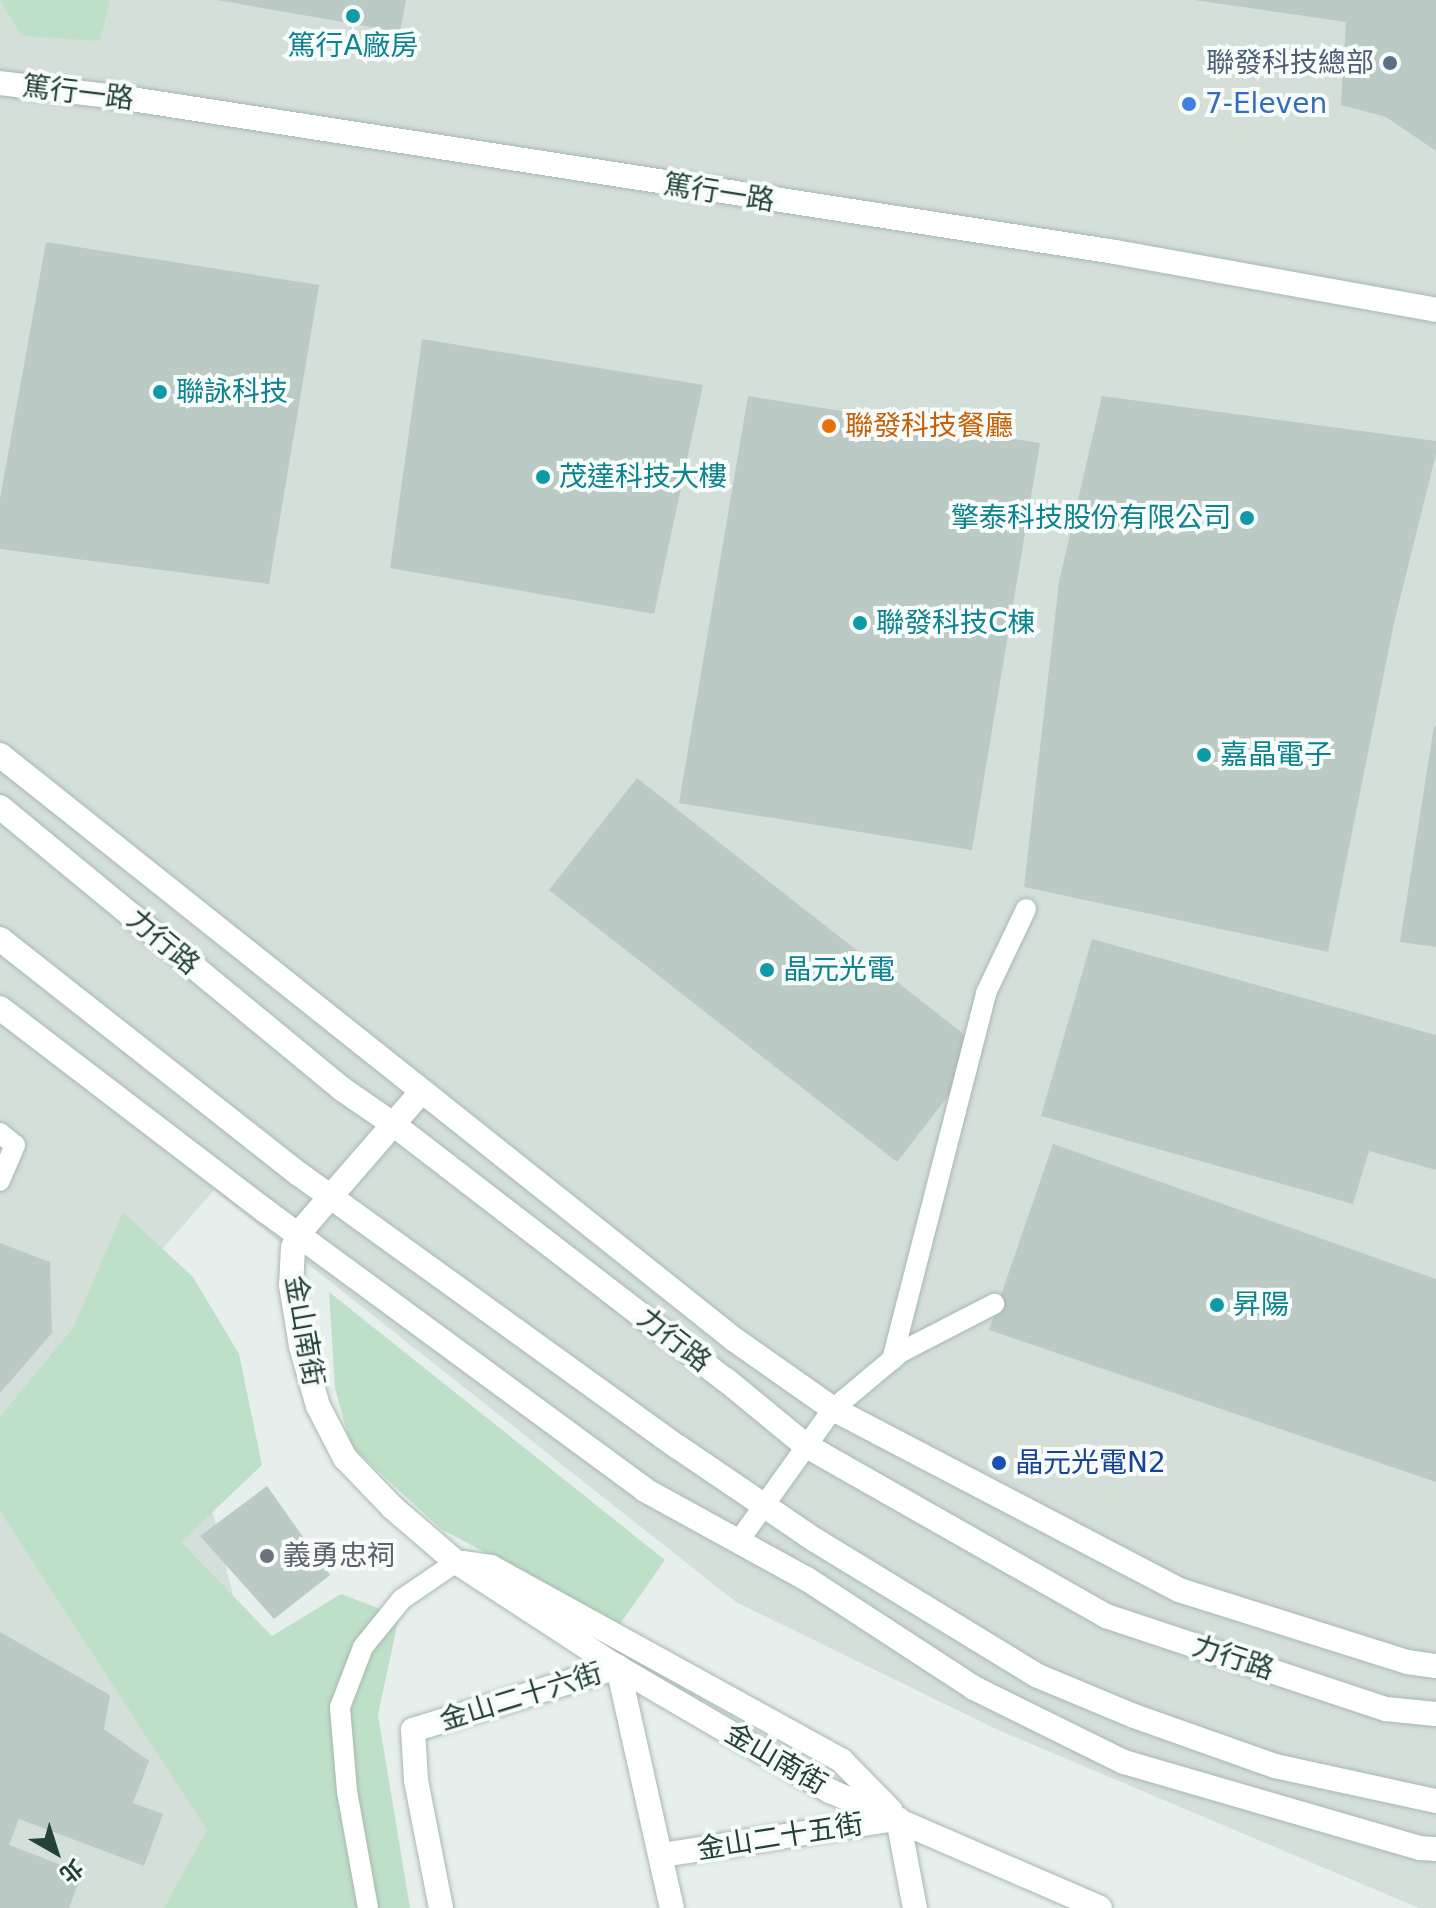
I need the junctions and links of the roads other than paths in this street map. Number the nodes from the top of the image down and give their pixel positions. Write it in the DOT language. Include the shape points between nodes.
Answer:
graph roads {
  1 [pos="0,83"];
  2 [pos="1436,310"];
  3 [pos="0,755"];
  4 [pos="0,807"];
  5 [pos="1026,909"];
  6 [pos="0,939"];
  7 [pos="0,1008"];
  8 [pos="422,1091"];
  9 [pos="393,1124"];
  10 [pos="0,1133"];
  11 [pos="0,1181"];
  12 [pos="330,1197"];
  13 [pos="299,1233"];
  14 [pos="994,1304"];
  15 [pos="892,1360"];
  16 [pos="833,1409"];
  17 [pos="805,1445"];
  18 [pos="763,1506"];
  19 [pos="738,1542"];
  20 [pos="456,1562"];
  21 [pos="1436,1666"];
  22 [pos="618,1667"];
  23 [pos="1436,1714"];
  24 [pos="1436,1801"];
  25 [pos="898,1819"];
  26 [pos="1436,1849"];
  27 [pos="662,1855"];
  28 [pos="368,1908"];
  29 [pos="441,1908"];
  30 [pos="672,1908"];
  31 [pos="915,1908"];
  32 [pos="1100,1908"];
  1 -- 2 [label="street, 篤行一路" via="1115,252"];
  3 -- 8 [label="street, 力行路"];
  4 -- 9 [label="street, 力行路" via="342,1089"];
  5 -- 15 [label="lane" via="986,993"];
  6 -- 12 [label="street"];
  7 -- 13 [label="street"];
  8 -- 9 [label="street, 金山南街"];
  8 -- 16 [label="street, 力行路" via="735,1340"];
  9 -- 12 [label="street, 金山南街"];
  9 -- 17 [label="street, 力行路"];
  10 -- 11 [label="lane" via="15,1145"];
  12 -- 13 [label="street, 金山南街"];
  12 -- 18 [label="street"];
  13 -- 19 [label="street" via="645,1490"];
  13 -- 20 [label="street, 金山南街" via="291,1285 318,1406 345,1458"];
  14 -- 15 [label="lane"];
  15 -- 16 [label="lane"];
  16 -- 17 [label="lane"];
  16 -- 21 [label="street, 力行路" via="1179,1590 1407,1662"];
  17 -- 18 [label="lane"];
  17 -- 23 [label="street, 力行路" via="1106,1616 1386,1709"];
  18 -- 19 [label="lane"];
  18 -- 24 [label="street" via="1038,1676 1275,1766"];
  19 -- 26 [label="street" via="807,1579 974,1688 1124,1762"];
  20 -- 22 [label="street, 金山南街"];
  20 -- 25 [label="street, 金山南街" via="491,1567 841,1760"];
  20 -- 28 [label="lane" via="402,1599 363,1647 340,1707 347,1791"];
  22 -- 25 [label="street, 金山南街" via="830,1791"];
  22 -- 27 [label="street, 金山二十五街"];
  22 -- 29 [label="street, 金山二十六街" via="413,1730 416,1780"];
  25 -- 27 [label="street, 金山二十五街"];
  25 -- 31 [label="street"];
  25 -- 32 [label="street, 金山南街"];
  27 -- 30 [label="street, 金山二十五街"];
}
